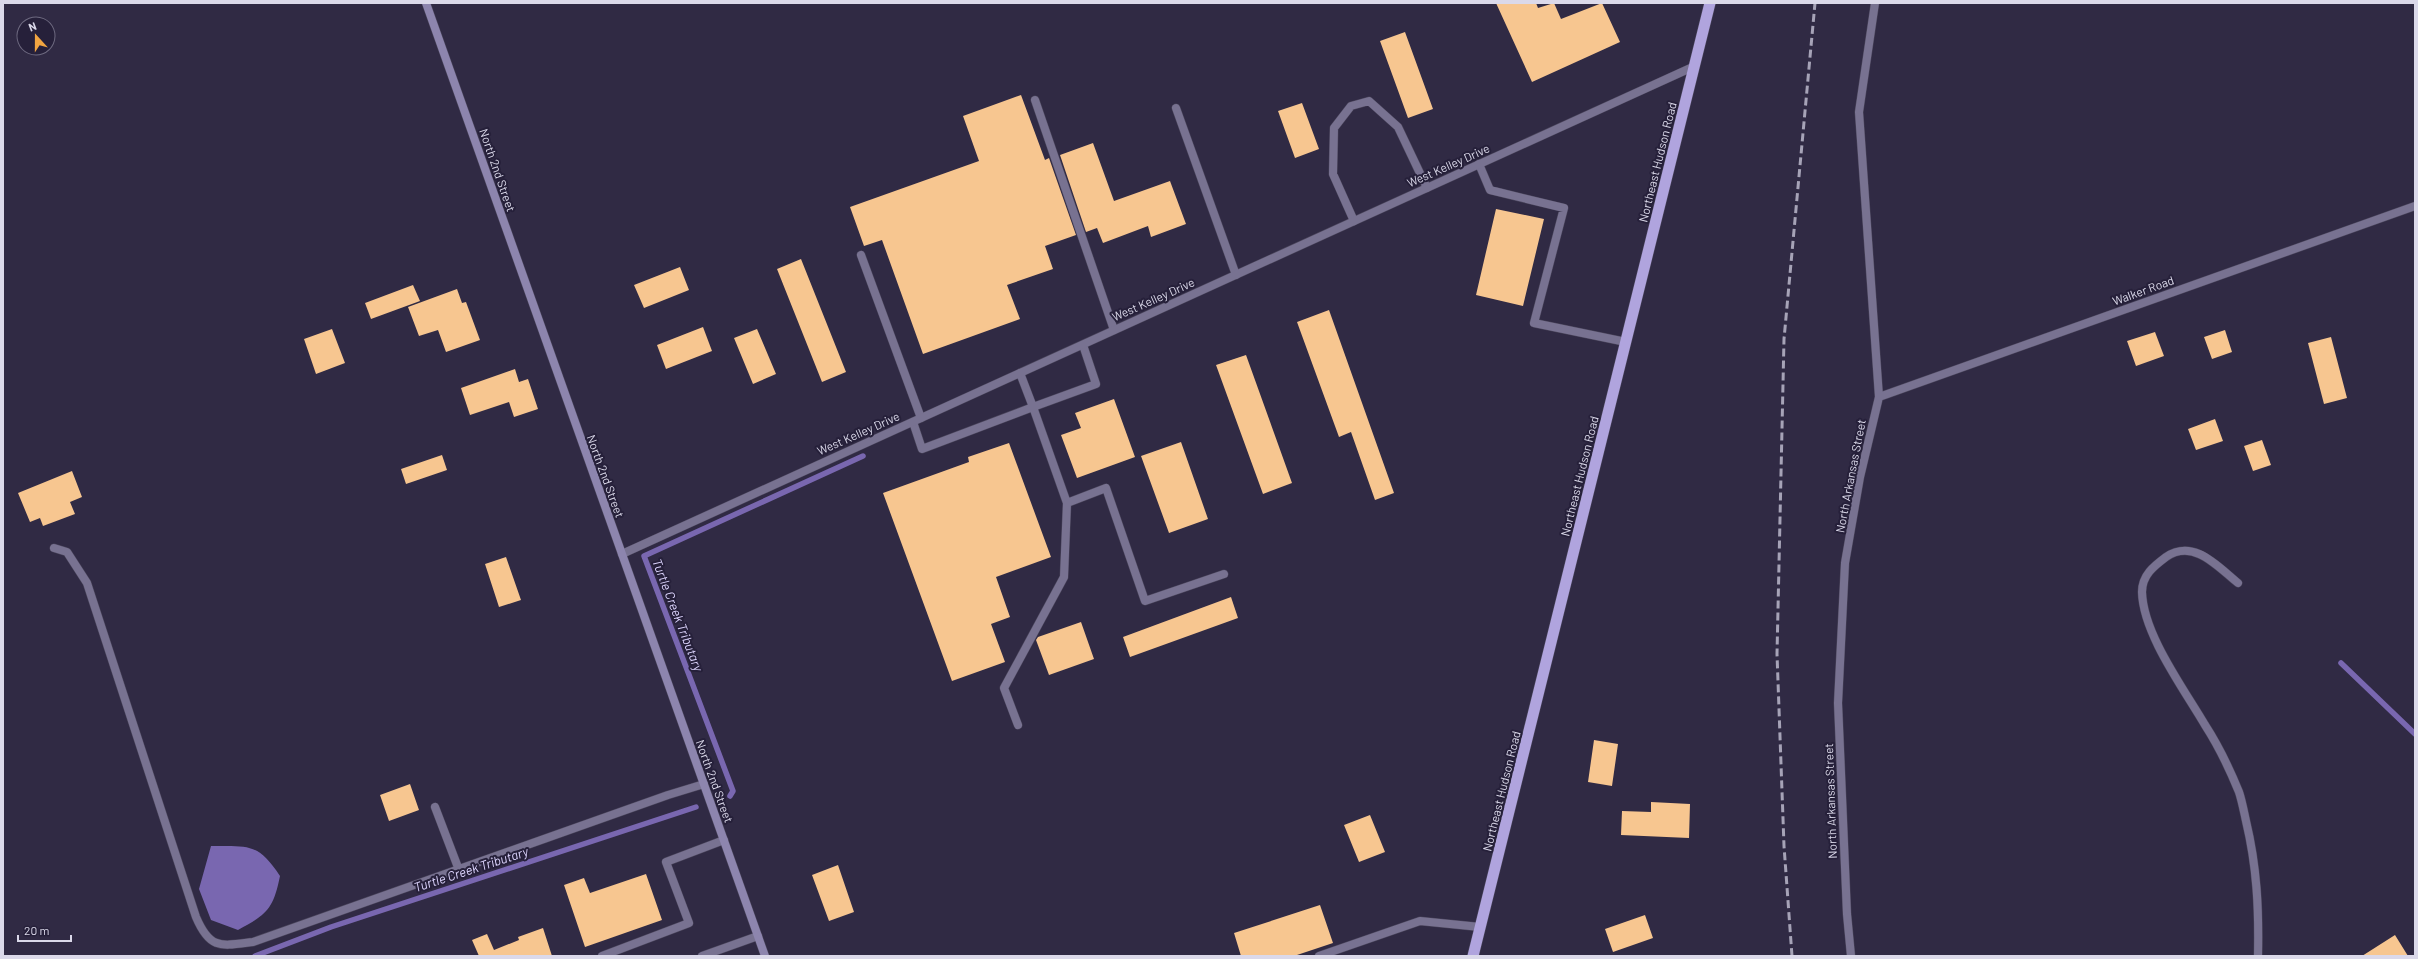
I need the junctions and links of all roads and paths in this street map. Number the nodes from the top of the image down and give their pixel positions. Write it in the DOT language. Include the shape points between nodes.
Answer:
graph roads {
  1 [pos="426,3"];
  2 [pos="1710,3"];
  3 [pos="1875,3"];
  4 [pos="1695,66"];
  5 [pos="1035,100"];
  6 [pos="1176,108"];
  7 [pos="1479,164"];
  8 [pos="1427,188"];
  9 [pos="2415,206"];
  10 [pos="1354,221"];
  11 [pos="861,255"];
  12 [pos="1236,275"];
  13 [pos="1114,330"];
  14 [pos="1626,342"];
  15 [pos="1083,344"];
  16 [pos="1020,373"];
  17 [pos="1879,397"];
  18 [pos="1033,407"];
  19 [pos="917,420"];
  20 [pos="1067,503"];
  21 [pos="54,548"];
  22 [pos="622,554"];
  23 [pos="1224,574"];
  24 [pos="2238,584"];
  25 [pos="1018,726"];
  26 [pos="704,784"];
  27 [pos="435,807"];
  28 [pos="724,840"];
  29 [pos="459,870"];
  30 [pos="1480,926"];
  31 [pos="758,936"];
  32 [pos="602,956"];
  33 [pos="702,956"];
  34 [pos="765,956"];
  35 [pos="1319,956"];
  36 [pos="1473,956"];
  37 [pos="1851,956"];
  38 [pos="2258,956"];
  1 -- 22 [label="main road, North 2nd Street"];
  2 -- 4 [label="highway, Northeast Hudson Road"];
  3 -- 17 [label="street, North Arkansas Street" via="1859,112"];
  4 -- 7 [label="street, West Kelley Drive"];
  4 -- 14 [label="highway, Northeast Hudson Road"];
  5 -- 13 [label="street"];
  6 -- 12 [label="street"];
  7 -- 8 [label="street, West Kelley Drive"];
  7 -- 14 [label="street" via="1490,190 1564,208 1534,323"];
  8 -- 10 [label="street, West Kelley Drive"];
  8 -- 10 [label="street" via="1398,127 1369,101 1350,106 1334,128 1333,174"];
  9 -- 17 [label="street, Walker Road"];
  10 -- 12 [label="street, West Kelley Drive"];
  11 -- 19 [label="street"];
  12 -- 13 [label="street, West Kelley Drive"];
  13 -- 15 [label="street, West Kelley Drive"];
  14 -- 30 [label="highway, Northeast Hudson Road"];
  15 -- 16 [label="street, West Kelley Drive"];
  15 -- 18 [label="street" via="1096,384"];
  16 -- 18 [label="street"];
  16 -- 19 [label="street, West Kelley Drive"];
  17 -- 37 [label="street, North Arkansas Street" via="1860,476 1845,563 1838,702"];
  18 -- 19 [label="street" via="922,449"];
  18 -- 20 [label="street"];
  19 -- 22 [label="street, West Kelley Drive"];
  20 -- 23 [label="street" via="1106,488 1145,601"];
  20 -- 25 [label="street" via="1064,577 1004,688"];
  21 -- 29 [label="street" via="67,552 87,583 204,935 224,946 253,942"];
  22 -- 26 [label="main road, North 2nd Street"];
  24 -- 38 [label="street" via="2200,552 2187,550 2168,556 2148,571 2142,592 2147,620 2168,664 2206,727 2239,793 2252,844 2259,901"];
  26 -- 28 [label="main road, North 2nd Street"];
  26 -- 29 [label="street"];
  27 -- 29 [label="street"];
  28 -- 31 [label="main road, North 2nd Street"];
  28 -- 32 [label="street" via="666,862 689,923"];
  30 -- 35 [label="street" via="1420,921"];
  30 -- 36 [label="highway, Northeast Hudson Road"];
  31 -- 33 [label="street"];
  31 -- 34 [label="main road, North 2nd Street"];
}
